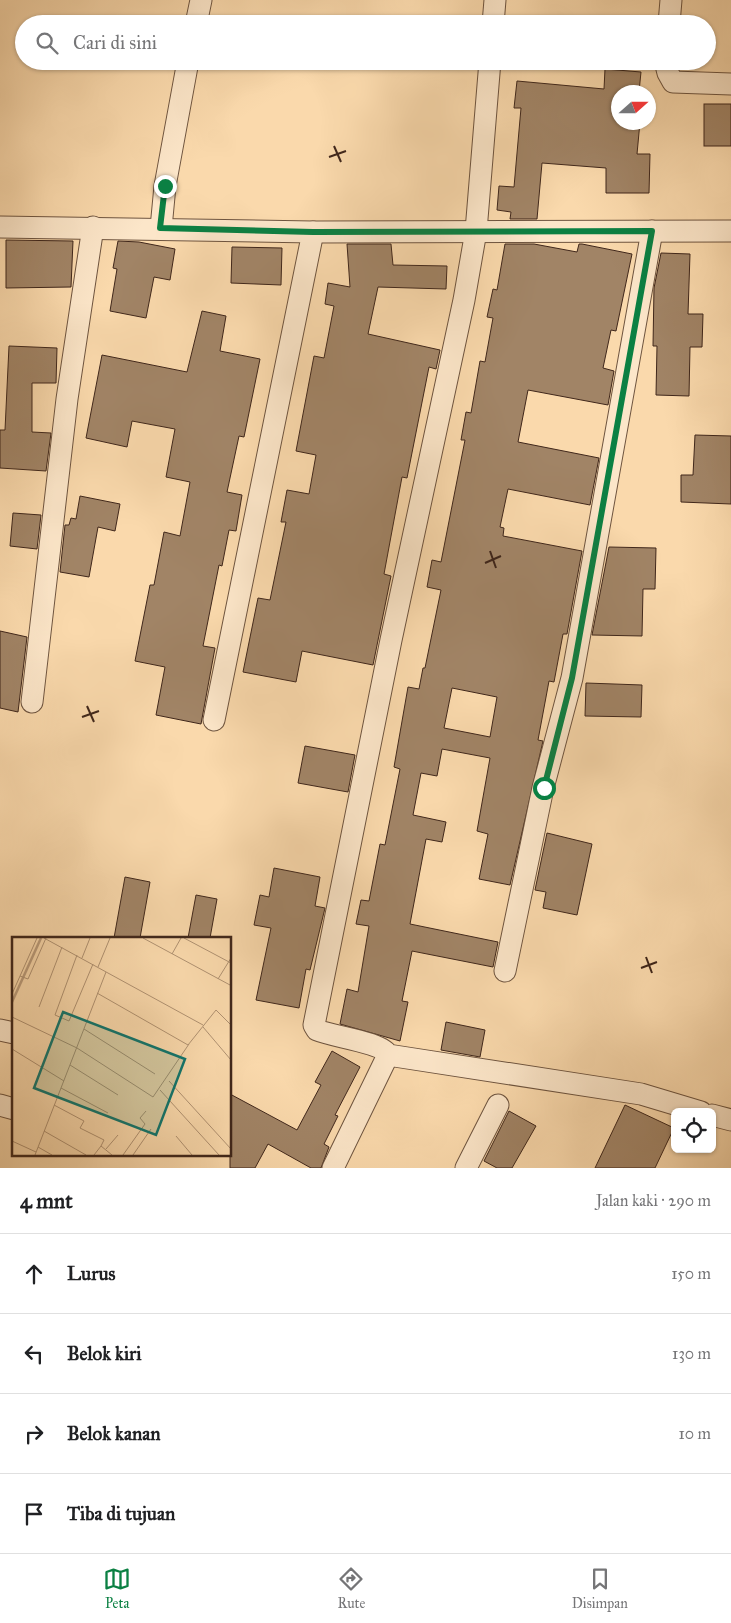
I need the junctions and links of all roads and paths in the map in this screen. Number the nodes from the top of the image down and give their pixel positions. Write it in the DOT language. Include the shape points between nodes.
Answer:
graph roads {
  1 [pos="201,0"];
  2 [pos="495,0"];
  3 [pos="671,0"];
  4 [pos="198,15"];
  5 [pos="494,15"];
  6 [pos="670,15"];
  7 [pos="186,70"];
  8 [pos="489,70"];
  9 [pos="667,70"];
  10 [pos="731,84"];
  11 [pos="0,227"];
  12 [pos="94,227"];
  13 [pos="160,228"];
  14 [pos="731,230"];
  15 [pos="476,231"];
  16 [pos="652,231"];
  17 [pos="313,232"];
  18 [pos="32,702"];
  19 [pos="214,720"];
  20 [pos="505,971"];
  21 [pos="388,1055"];
  22 [pos="498,1106"];
  23 [pos="688,1108"];
  24 [pos="716,1116"];
  25 [pos="731,1120"];
  26 [pos="333,1168"];
  27 [pos="466,1168"];
  1 -- 4 [label="street"];
  2 -- 5 [label="street"];
  3 -- 6 [label="street"];
  7 -- 13 [label="street"];
  8 -- 15 [label="street"];
  9 -- 10 [label="street" via="673,82"];
  11 -- 12 [label="street"];
  12 -- 13 [label="street"];
  12 -- 18 [label="street" via="67,399"];
  13 -- 17 [label="street"];
  14 -- 16 [label="street"];
  15 -- 16 [label="street"];
  15 -- 17 [label="street"];
  15 -- 21 [label="street" via="314,1025 317,1030 382,1048"];
  16 -- 20 [label="street" via="572,678 544,788"];
  17 -- 19 [label="street"];
  21 -- 23 [label="street" via="641,1094"];
  21 -- 26 [label="street"];
  22 -- 27 [label="street"];
  24 -- 25 [label="street"];
}
